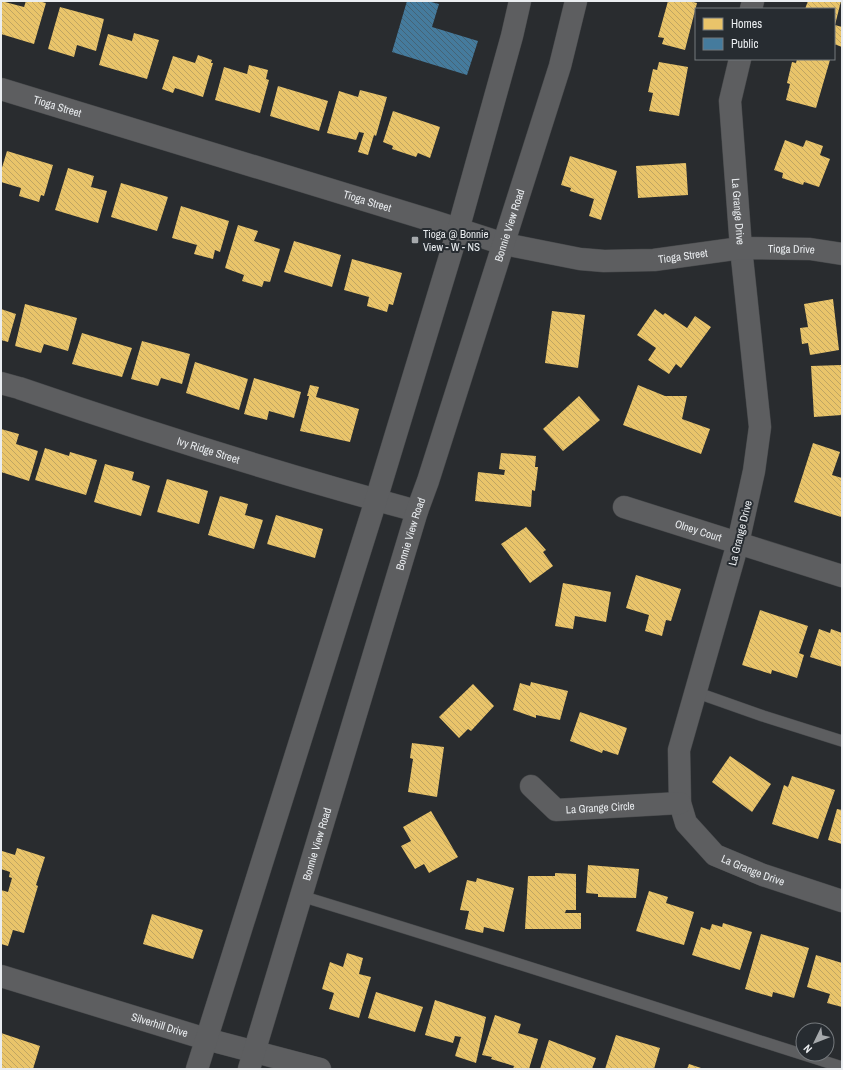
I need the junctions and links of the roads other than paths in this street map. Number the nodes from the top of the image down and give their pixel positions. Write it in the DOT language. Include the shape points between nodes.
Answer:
graph roads {
  1 [pos="520,1"];
  2 [pos="576,1"];
  3 [pos="740,60"];
  4 [pos="1,89"];
  5 [pos="458,230"];
  6 [pos="504,244"];
  7 [pos="741,248"];
  8 [pos="842,254"];
  9 [pos="1,384"];
  10 [pos="376,500"];
  11 [pos="624,507"];
  12 [pos="417,511"];
  13 [pos="738,543"];
  14 [pos="842,576"];
  15 [pos="695,692"];
  16 [pos="842,741"];
  17 [pos="531,786"];
  18 [pos="680,803"];
  19 [pos="301,896"];
  20 [pos="842,901"];
  21 [pos="1,976"];
  22 [pos="206,1039"];
  23 [pos="252,1060"];
  24 [pos="842,1067"];
  25 [pos="197,1069"];
  26 [pos="320,1069"];
  1 -- 5 [label="street"];
  2 -- 6 [label="street, Bonnie View Road" via="560,66"];
  3 -- 7 [label="street, La Grange Drive" via="730,102"];
  4 -- 5 [label="street, Tioga Street"];
  5 -- 6 [label="street, Tioga Street"];
  5 -- 10 [label="street"];
  6 -- 7 [label="street, Tioga Street" via="580,259 604,261 654,260"];
  6 -- 12 [label="street, Bonnie View Road"];
  7 -- 8 [label="street, Tioga Drive" via="810,249"];
  7 -- 13 [label="street, La Grange Drive" via="760,427 754,471"];
  9 -- 10 [label="street, Ivy Ridge Street"];
  10 -- 12 [label="street, Ivy Ridge Street"];
  10 -- 22 [label="street"];
  11 -- 13 [label="street, Olney Court"];
  12 -- 19 [label="street, Bonnie View Road"];
  13 -- 14 [label="street, Olney Court"];
  13 -- 15 [label="street, La Grange Drive"];
  15 -- 16 [label="lane"];
  15 -- 18 [label="street, La Grange Drive" via="679,750"];
  17 -- 18 [label="street, La Grange Circle" via="556,810"];
  18 -- 20 [label="street, La Grange Drive" via="686,823 715,855 763,875"];
  19 -- 23 [label="street, Bonnie View Road"];
  19 -- 24 [label="lane"];
  21 -- 22 [label="street, Silverhill Drive"];
  22 -- 23 [label="street, Silverhill Drive"];
  22 -- 25 [label="street"];
  23 -- 26 [label="street, Silverhill Drive"];
}
